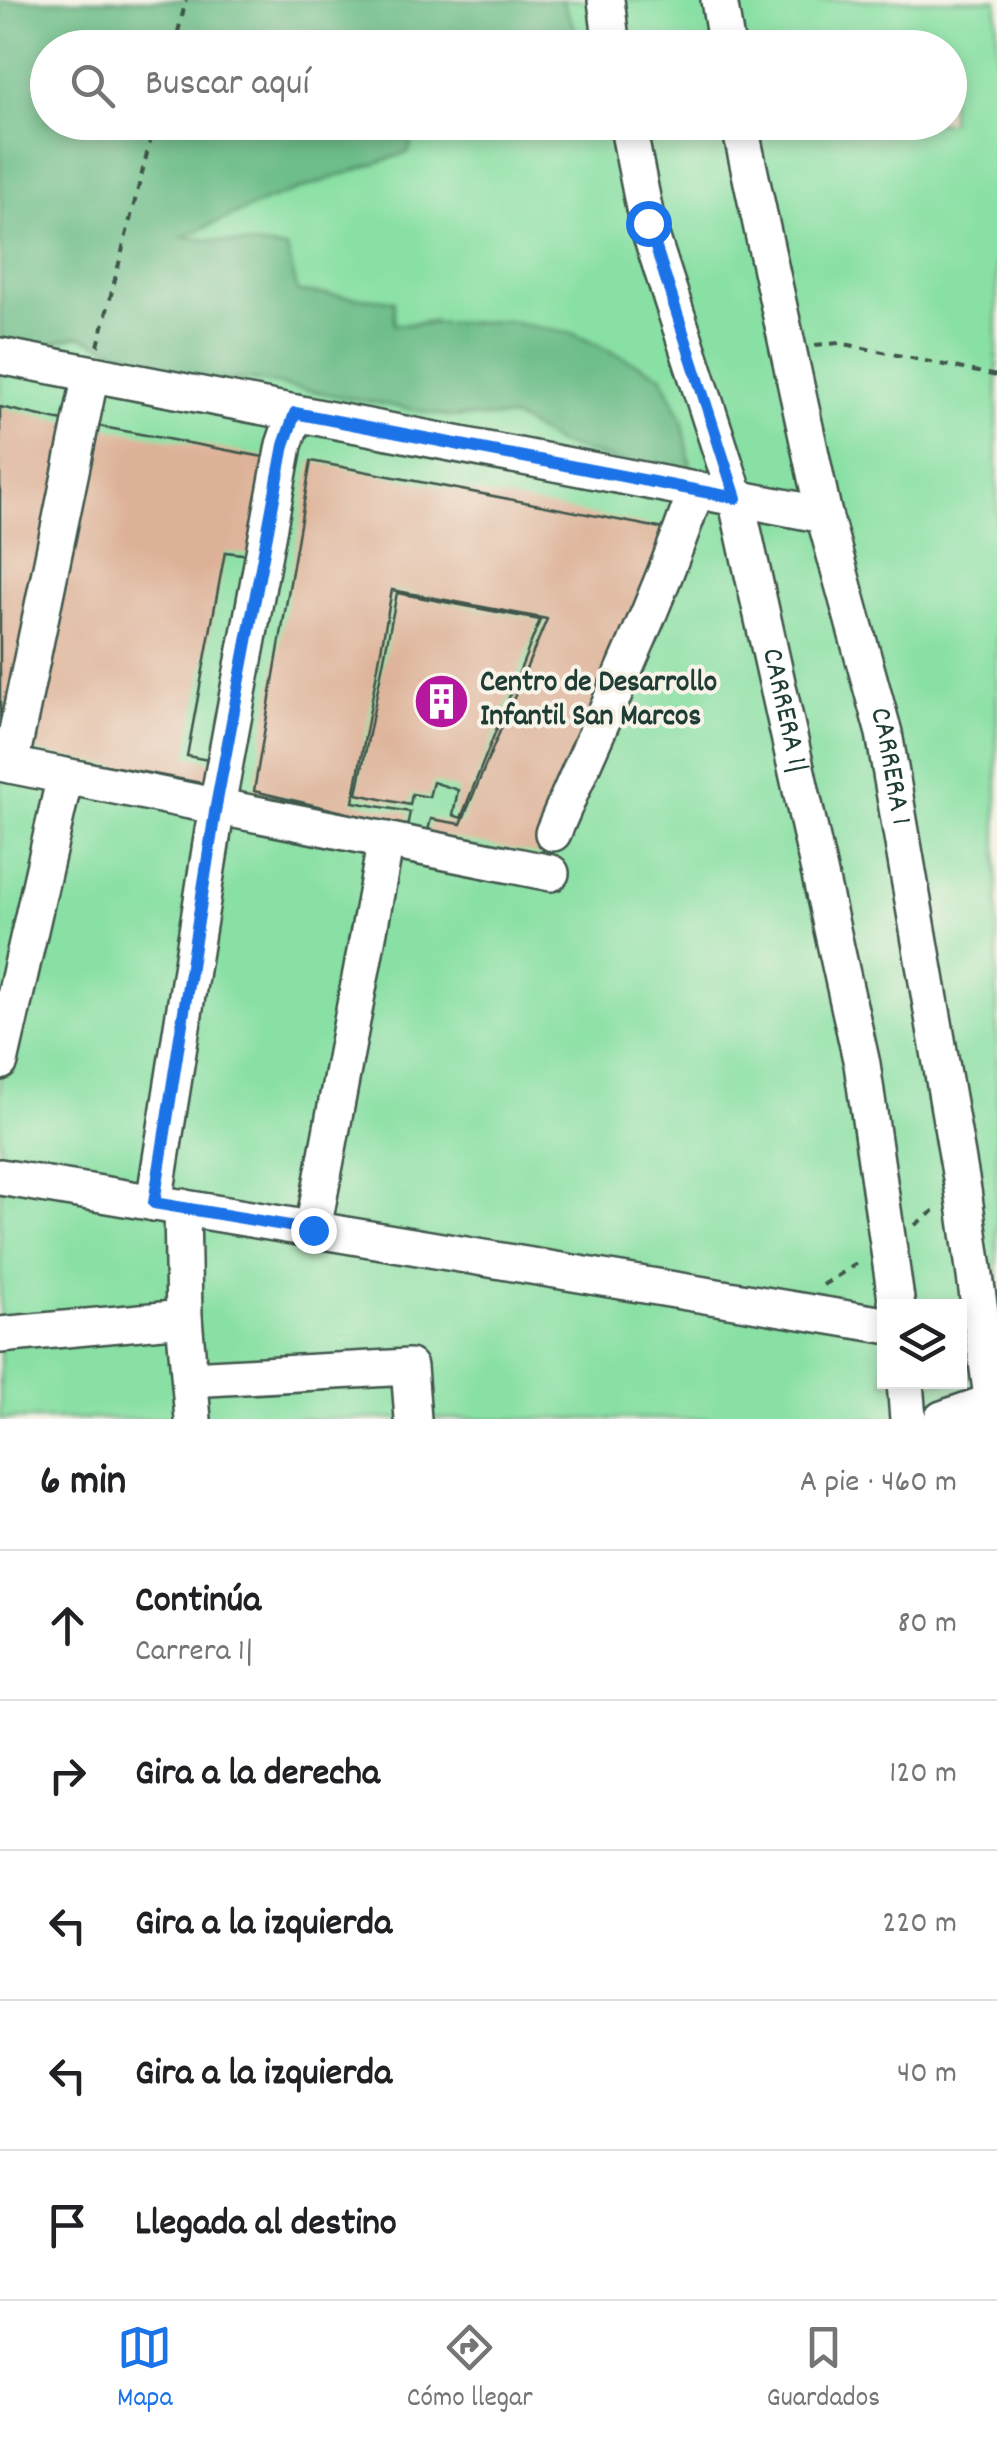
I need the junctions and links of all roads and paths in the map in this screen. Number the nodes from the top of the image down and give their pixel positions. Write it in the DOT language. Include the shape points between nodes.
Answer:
graph roads {
  1 [pos="186,0"];
  2 [pos="606,0"];
  3 [pos="718,0"];
  4 [pos="178,30"];
  5 [pos="610,30"];
  6 [pos="723,30"];
  7 [pos="150,140"];
  8 [pos="631,140"];
  9 [pos="743,140"];
  10 [pos="840,343"];
  11 [pos="0,356"];
  12 [pos="91,374"];
  13 [pos="997,376"];
  14 [pos="295,413"];
  15 [pos="696,490"];
  16 [pos="736,498"];
  17 [pos="824,515"];
  18 [pos="420,712"];
  19 [pos="448,716"];
  20 [pos="5,764"];
  21 [pos="65,776"];
  22 [pos="216,806"];
  23 [pos="552,833"];
  24 [pos="386,840"];
  25 [pos="551,873"];
  26 [pos="0,1062"];
  27 [pos="0,1177"];
  28 [pos="168,1205"];
  29 [pos="313,1230"];
  30 [pos="897,1299"];
  31 [pos="184,1318"];
  32 [pos="877,1324"];
  33 [pos="0,1334"];
  34 [pos="981,1341"];
  35 [pos="190,1380"];
  36 [pos="906,1389"];
  37 [pos="995,1410"];
  38 [pos="194,1419"];
  39 [pos="414,1419"];
  40 [pos="908,1419"];
  41 [pos="942,1419"];
  1 -- 4 [label="path"];
  2 -- 5 [label="street"];
  3 -- 6 [label="street"];
  7 -- 12 [label="path"];
  8 -- 16 [label="street, CARRERA 1|" via="648,223"];
  9 -- 17 [label="street, CARRERA 1"];
  10 -- 13 [label="path"];
  11 -- 12 [label="street"];
  12 -- 14 [label="street"];
  12 -- 20 [label="street"];
  14 -- 15 [label="street"];
  14 -- 22 [label="street"];
  15 -- 16 [label="street"];
  15 -- 23 [label="street" via="662,590"];
  16 -- 17 [label="street"];
  16 -- 30 [label="street, CARRERA 1|" via="862,1064"];
  17 -- 34 [label="street, CARRERA 1" via="884,733"];
  18 -- 19 [label="path"];
  20 -- 21 [label="street"];
  21 -- 22 [label="street"];
  21 -- 26 [label="street"];
  22 -- 24 [label="street"];
  22 -- 28 [label="street"];
  24 -- 25 [label="street"];
  24 -- 29 [label="street"];
  27 -- 28 [label="street"];
  28 -- 29 [label="street"];
  28 -- 31 [label="street"];
  29 -- 32 [label="street"];
  31 -- 33 [label="street"];
  31 -- 35 [label="street"];
  34 -- 37 [label="street, CARRERA 1"];
  35 -- 38 [label="street"];
  35 -- 39 [label="street" via="409,1367"];
  36 -- 40 [label="street"];
  37 -- 41 [label="street"];
}
